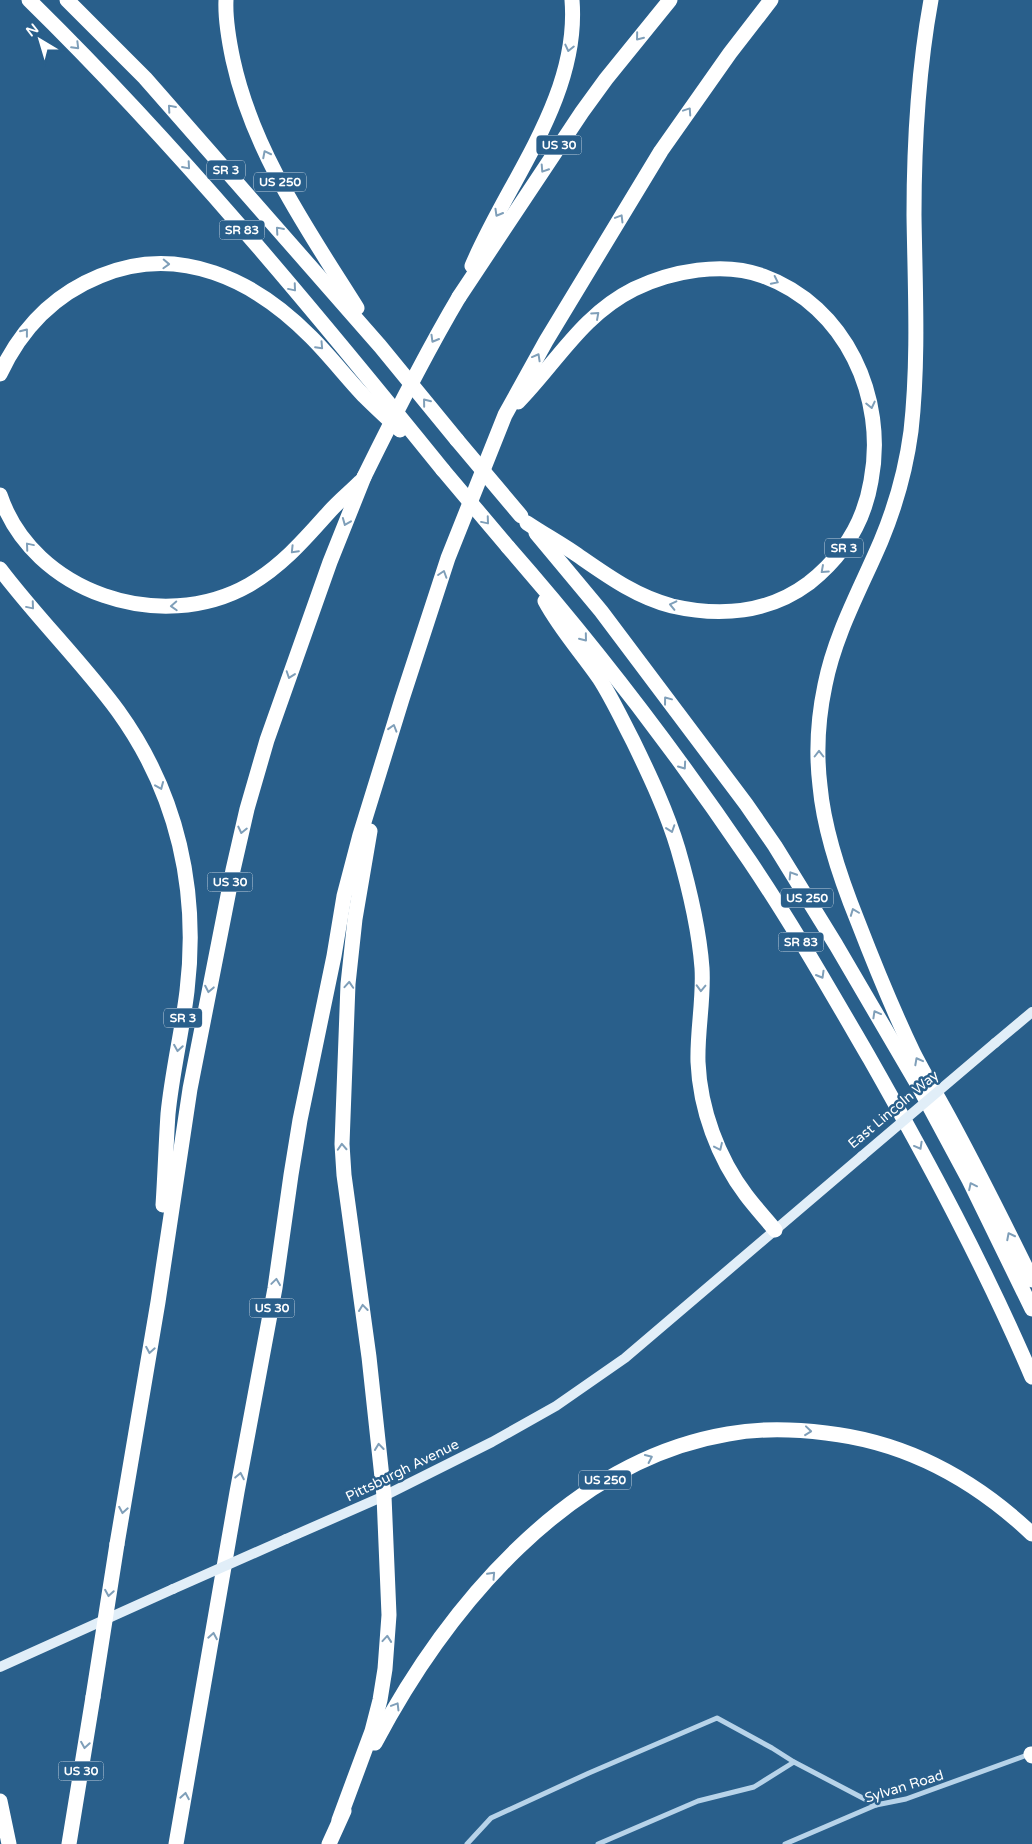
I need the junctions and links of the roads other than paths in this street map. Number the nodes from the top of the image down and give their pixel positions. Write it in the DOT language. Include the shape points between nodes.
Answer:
graph roads {
  1 [pos="29,0"];
  2 [pos="67,0"];
  3 [pos="226,0"];
  4 [pos="572,0"];
  5 [pos="670,0"];
  6 [pos="771,0"];
  7 [pos="931,0"];
  8 [pos="459,297"];
  9 [pos="380,346"];
  10 [pos="0,374"];
  11 [pos="505,415"];
  12 [pos="443,470"];
  13 [pos="364,477"];
  14 [pos="0,495"];
  15 [pos="524,520"];
  16 [pos="0,569"];
  17 [pos="530,573"];
  18 [pos="378,775"];
  19 [pos="1032,1012"];
  20 [pos="776,1230"];
  21 [pos="1032,1280"];
  22 [pos="158,1302"];
  23 [pos="1032,1309"];
  24 [pos="1032,1377"];
  25 [pos="384,1496"];
  26 [pos="1032,1534"];
  27 [pos="0,1667"];
  28 [pos="1031,1755"];
  29 [pos="794,1762"];
  30 [pos="0,1801"];
  31 [pos="876,1805"];
  32 [pos="340,1820"];
  33 [pos="9,1844"];
  34 [pos="69,1844"];
  35 [pos="176,1844"];
  36 [pos="329,1844"];
  37 [pos="467,1844"];
  38 [pos="598,1844"];
  39 [pos="785,1844"];
  1 -- 12 [label="highway, SR 83, one-way" via="155,130 299,295"];
  9 -- 2 [label="highway, SR 3, one-way" via="145,78"];
  9 -- 3 [label="highway, US 250, one-way" via="304,224 258,137 236,74"];
  4 -- 8 [label="highway, one-way" via="571,43 561,83 526,162 482,241"];
  5 -- 8 [label="highway, US 30, one-way" via="578,118"];
  11 -- 6 [label="highway, US 30, one-way" via="661,152"];
  21 -- 7 [label="highway, one-way" via="916,1056 880,978 838,865 820,787 819,733 829,665 893,510 901,487 910,434 915,378 917,118"];
  8 -- 13 [label="highway, US 30, one-way, bridge" via="433,340"];
  15 -- 9 [label="highway, US 250, one-way, bridge"];
  10 -- 12 [label="highway, one-way" via="27,328 52,303 82,284 109,272 146,264 191,266 232,279 274,305 310,336 364,396"];
  11 -- 15 [label="highway, SR 3, one-way" via="540,379 568,341 602,309 633,289 661,277 714,269 762,275 793,291 819,310 854,357 864,379 873,414 874,465 868,498 855,530 833,562 818,576 795,592 762,607 746,611 707,611 651,599 616,582"];
  18 -- 11 [label="highway, US 30, one-way" via="448,558"];
  12 -- 17 [label="highway, SR 83, one-way, bridge"];
  13 -- 14 [label="highway, one-way" via="271,571 222,597 177,606 118,600 65,578 36,554 23,538"];
  13 -- 22 [label="highway, US 30, one-way" via="267,740 247,809 193,1073"];
  23 -- 15 [label="highway, US 250, one-way" via="919,1087 774,846 601,611"];
  16 -- 22 [label="highway, SR 3, one-way" via="118,712 155,774 179,837 190,904 190,949 187,991 168,1113"];
  17 -- 20 [label="highway, one-way" via="555,621 612,700 668,820 692,905 702,968 698,1062 703,1100 716,1143 729,1168"];
  17 -- 24 [label="highway, SR 83, one-way" via="648,717 782,912 932,1170"];
  25 -- 18 [label="highway, one-way" via="342,1144 349,974"];
  35 -- 18 [label="highway, US 30, one-way" via="274,1298 300,1120 344,896"];
  19 -- 20 [label="main road, East Lincoln Way, bridge"];
  20 -- 25 [label="main road, Pittsburgh Avenue" via="625,1358 556,1406"];
  22 -- 34 [label="highway, US 30, one-way, bridge"];
  25 -- 27 [label="main road, Pittsburgh Avenue, bridge"];
  32 -- 25 [label="highway, one-way" via="372,1731 385,1669 389,1616"];
  32 -- 26 [label="highway, US 250, one-way" via="390,1714 472,1597 538,1530 568,1506 593,1487 660,1453 692,1442 762,1430 801,1430 861,1438 908,1452 969,1483"];
  28 -- 31 [label="street, Sylvan Road" via="906,1799"];
  29 -- 31 [label="street"];
  29 -- 37 [label="street" via="717,1718 491,1818"];
  29 -- 38 [label="street" via="754,1788 698,1801"];
  30 -- 33 [label="highway"];
  31 -- 39 [label="street, Sylvan Road"];
  32 -- 36 [label="highway, US 250"];
}
